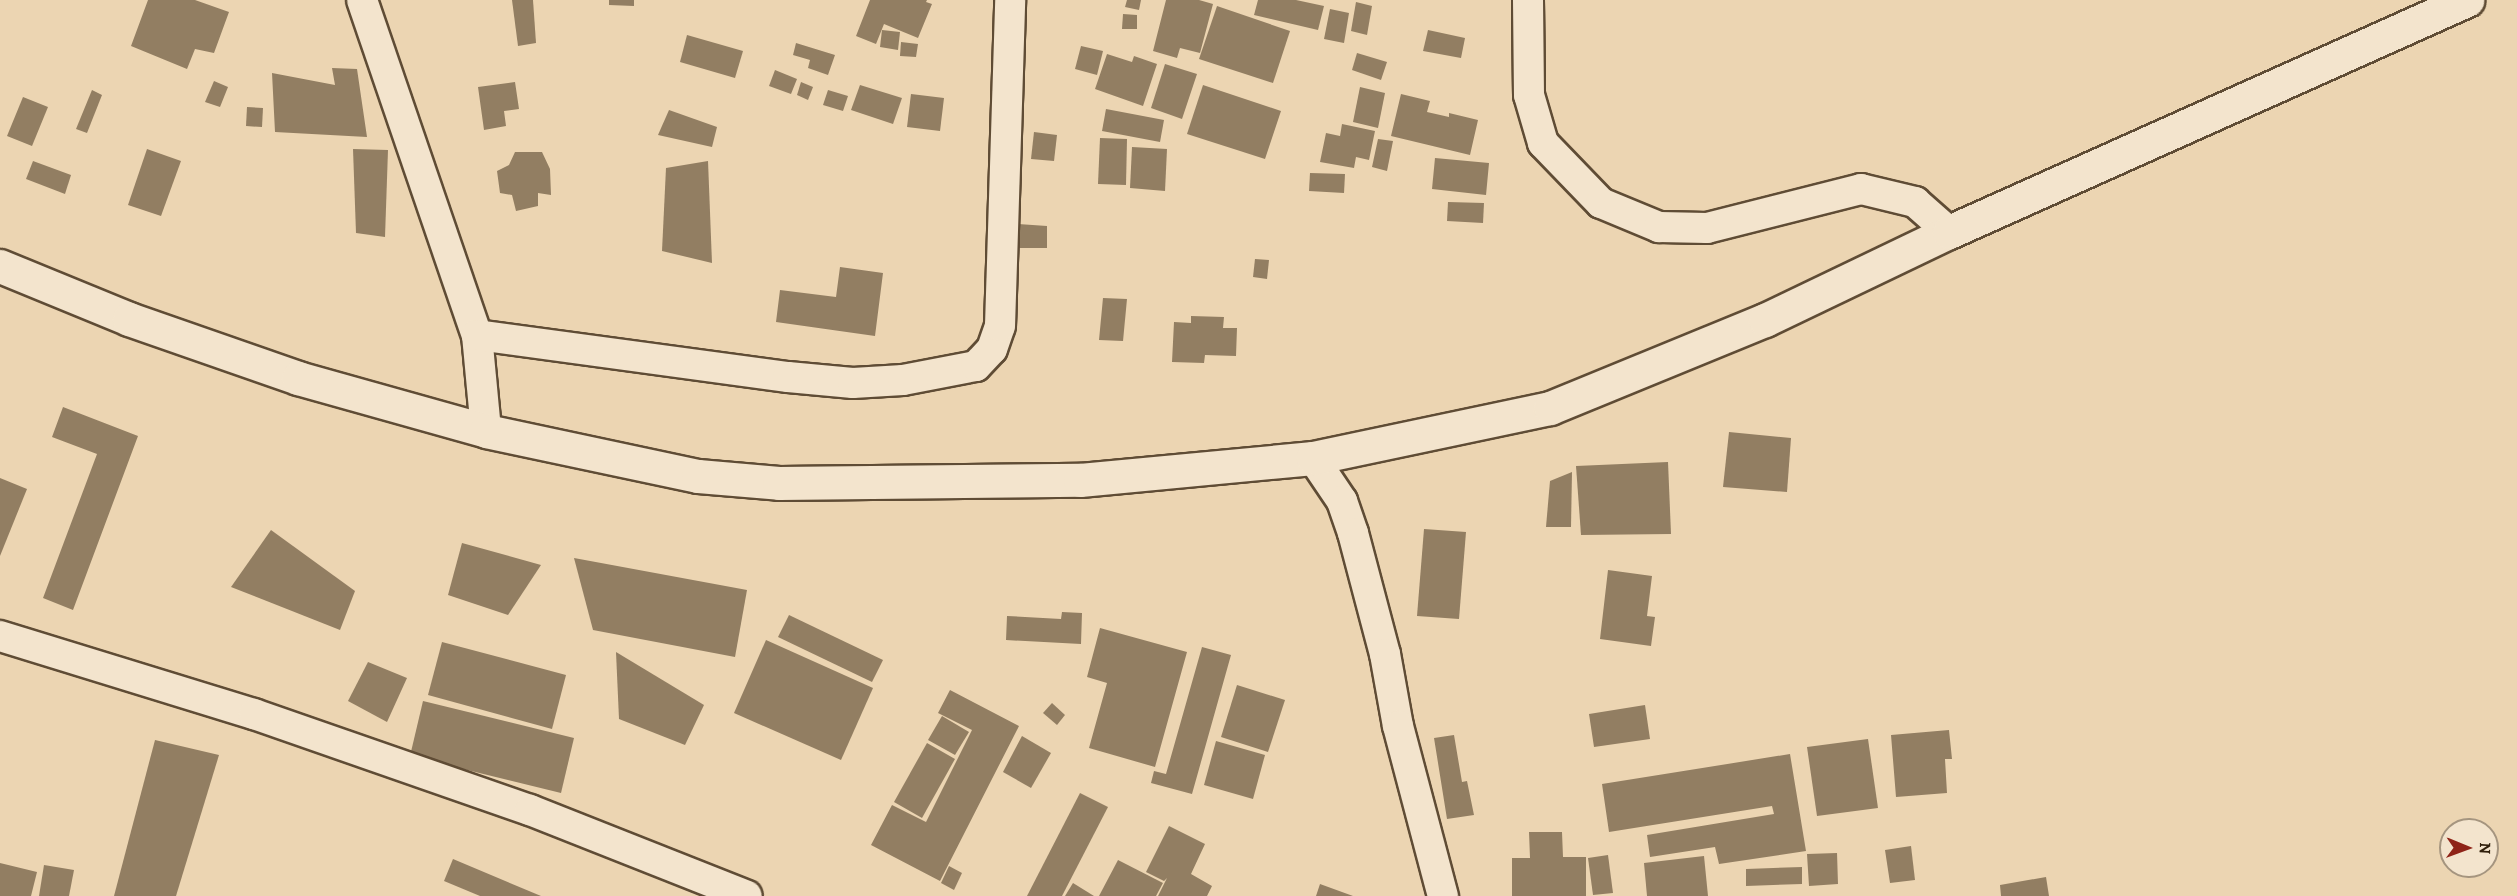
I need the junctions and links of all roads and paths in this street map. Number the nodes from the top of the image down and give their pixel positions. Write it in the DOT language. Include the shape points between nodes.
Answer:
graph roads {
  1 [pos="362,0"];
  2 [pos="1010,0"];
  3 [pos="1528,0"];
  4 [pos="2467,0"];
  5 [pos="1949,232"];
  6 [pos="0,266"];
  7 [pos="477,335"];
  8 [pos="486,431"];
  9 [pos="1313,458"];
  10 [pos="0,636"];
  11 [pos="747,896"];
  12 [pos="1443,896"];
  1 -- 7 [label="street"];
  2 -- 7 [label="street" via="1000,326 992,349 976,366 903,380 853,383"];
  3 -- 5 [label="street" via="1529,95 1543,143 1601,203 1659,227 1707,228 1861,189 1915,202"];
  4 -- 5 [label="main road"];
  5 -- 9 [label="main road" via="1765,320 1550,408"];
  6 -- 8 [label="main road" via="129,319 298,378"];
  7 -- 8 [label="street"];
  8 -- 9 [label="main road" via="698,476 779,483 1080,480"];
  9 -- 12 [label="street" via="1342,501 1353,532"];
  10 -- 11 [label="street" via="254,714 519,806"];
}
